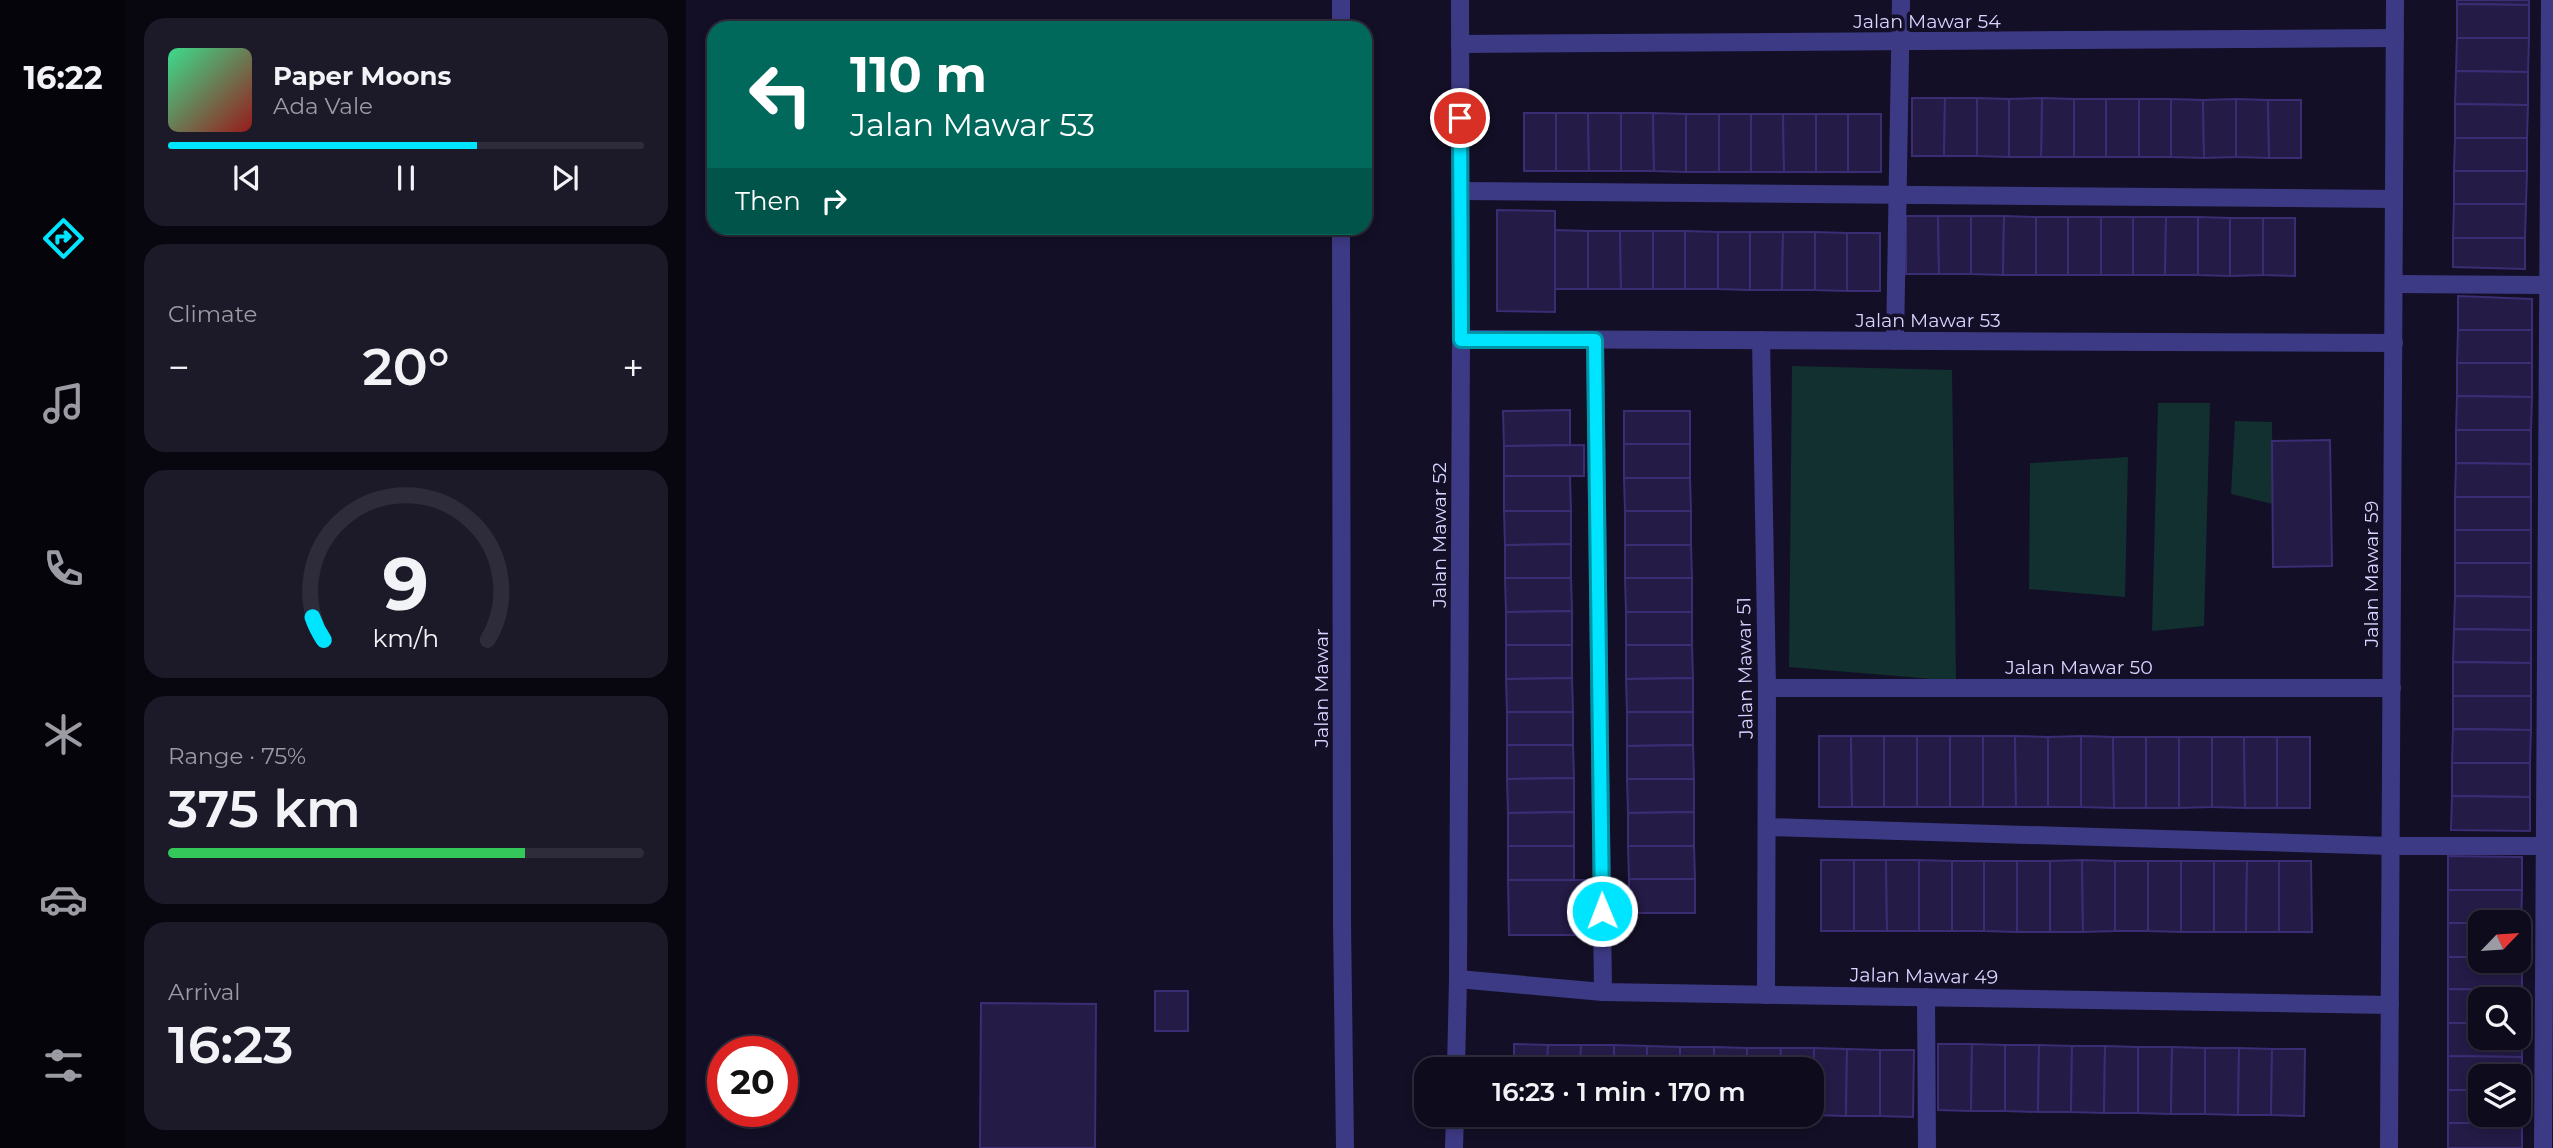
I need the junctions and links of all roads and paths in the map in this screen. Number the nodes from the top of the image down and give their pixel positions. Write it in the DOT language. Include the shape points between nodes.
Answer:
graph roads {
  1 [pos="1341,0"];
  2 [pos="1460,0"];
  3 [pos="1901,0"];
  4 [pos="2395,0"];
  5 [pos="2550,0"];
  6 [pos="1341,21"];
  7 [pos="2395,38"];
  8 [pos="1900,42"];
  9 [pos="1460,44"];
  10 [pos="1461,191"];
  11 [pos="1899,195"];
  12 [pos="2394,199"];
  13 [pos="1342,235"];
  14 [pos="2394,285"];
  15 [pos="2551,285"];
  16 [pos="1461,340"];
  17 [pos="1595,340"];
  18 [pos="1760,340"];
  19 [pos="1895,341"];
  20 [pos="2394,343"];
  21 [pos="1767,688"];
  22 [pos="2392,688"];
  23 [pos="1767,827"];
  24 [pos="2391,846"];
  25 [pos="2549,846"];
  26 [pos="1458,979"];
  27 [pos="1603,992"];
  28 [pos="1766,995"];
  29 [pos="1926,997"];
  30 [pos="2390,1005"];
  31 [pos="1456,1057"];
  32 [pos="1455,1127"];
  33 [pos="1345,1148"];
  34 [pos="1454,1148"];
  35 [pos="1927,1148"];
  36 [pos="2389,1148"];
  37 [pos="2543,1148"];
  1 -- 6 [label="street"];
  2 -- 9 [label="street, Jalan Mawar 52"];
  3 -- 8 [label="street"];
  4 -- 7 [label="street, Jalan Mawar 59"];
  5 -- 15 [label="street"];
  7 -- 8 [label="street, Jalan Mawar 54"];
  7 -- 12 [label="street, Jalan Mawar 59"];
  8 -- 9 [label="street, Jalan Mawar 54"];
  8 -- 11 [label="street"];
  9 -- 10 [label="street, Jalan Mawar 52"];
  10 -- 11 [label="street"];
  10 -- 16 [label="street, Jalan Mawar 52"];
  11 -- 12 [label="street"];
  11 -- 19 [label="street"];
  12 -- 14 [label="street, Jalan Mawar 59"];
  13 -- 33 [label="street, Jalan Mawar"];
  14 -- 15 [label="street"];
  14 -- 20 [label="street, Jalan Mawar 59"];
  15 -- 25 [label="street"];
  16 -- 17 [label="street, Jalan Mawar 53"];
  16 -- 26 [label="street, Jalan Mawar 52"];
  17 -- 18 [label="street, Jalan Mawar 53"];
  17 -- 27 [label="street"];
  18 -- 19 [label="street, Jalan Mawar 53"];
  18 -- 21 [label="street, Jalan Mawar 51"];
  19 -- 20 [label="street, Jalan Mawar 53"];
  20 -- 22 [label="street, Jalan Mawar 59"];
  21 -- 22 [label="street, Jalan Mawar 50"];
  21 -- 23 [label="street, Jalan Mawar 51"];
  22 -- 24 [label="street, Jalan Mawar 59"];
  23 -- 24 [label="street"];
  23 -- 28 [label="street, Jalan Mawar 51"];
  24 -- 25 [label="street"];
  24 -- 30 [label="street, Jalan Mawar 59"];
  25 -- 37 [label="street"];
  26 -- 27 [label="street, Jalan Mawar 49"];
  26 -- 31 [label="street, Jalan Mawar 52"];
  27 -- 28 [label="street, Jalan Mawar 49"];
  28 -- 29 [label="street, Jalan Mawar 49"];
  29 -- 30 [label="street, Jalan Mawar 49"];
  29 -- 35 [label="street"];
  30 -- 36 [label="street, Jalan Mawar 59"];
  32 -- 34 [label="street"];
}
